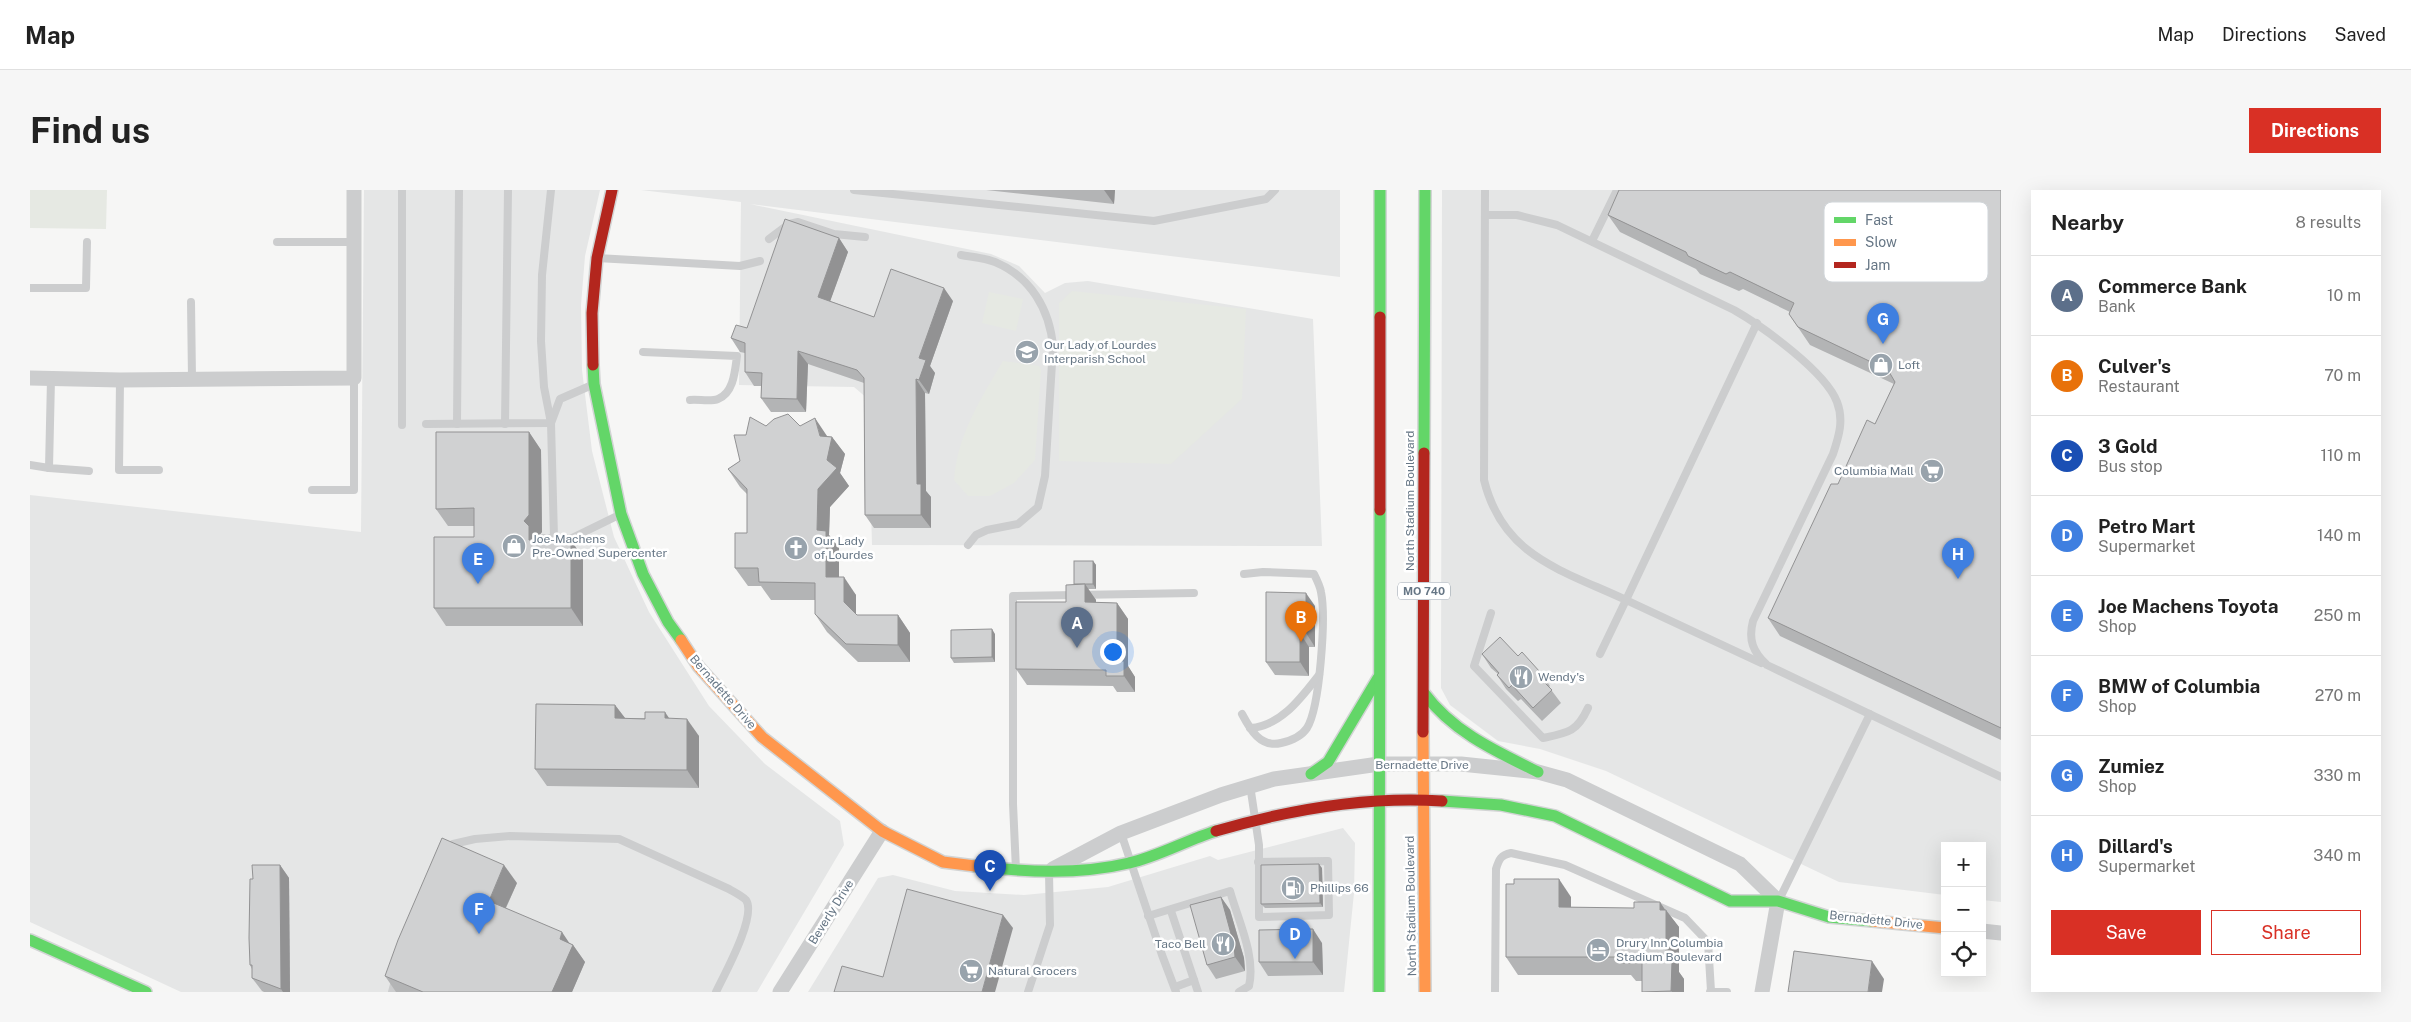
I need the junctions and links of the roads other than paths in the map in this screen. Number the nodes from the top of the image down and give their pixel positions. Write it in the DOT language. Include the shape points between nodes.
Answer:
graph roads {
  1 [pos="354,190"];
  2 [pos="402,190"];
  3 [pos="459,190"];
  4 [pos="508,190"];
  5 [pos="551,190"];
  6 [pos="612,190"];
  7 [pos="854,190"];
  8 [pos="1275,190"];
  9 [pos="1380,190"];
  10 [pos="1424,190"];
  11 [pos="1485,190"];
  12 [pos="1617,190"];
  13 [pos="1485,215"];
  14 [pos="866,238"];
  15 [pos="769,239"];
  16 [pos="1592,241"];
  17 [pos="87,242"];
  18 [pos="277,242"];
  19 [pos="354,242"];
  20 [pos="961,255"];
  21 [pos="597,258"];
  22 [pos="760,262"];
  23 [pos="30,288"];
  24 [pos="191,302"];
  25 [pos="1757,324"];
  26 [pos="643,352"];
  27 [pos="30,378"];
  28 [pos="354,378"];
  29 [pos="51,379"];
  30 [pos="192,379"];
  31 [pos="120,380"];
  32 [pos="594,384"];
  33 [pos="690,400"];
  34 [pos="551,423"];
  35 [pos="426,424"];
  36 [pos="457,424"];
  37 [pos="505,424"];
  38 [pos="402,425"];
  39 [pos="30,466"];
  40 [pos="49,468"];
  41 [pos="159,470"];
  42 [pos="89,472"];
  43 [pos="312,490"];
  44 [pos="621,514"];
  45 [pos="554,537"];
  46 [pos="542,538"];
  47 [pos="968,545"];
  48 [pos="1244,574"];
  49 [pos="1194,593"];
  50 [pos="1626,600"];
  51 [pos="1491,612"];
  52 [pos="1600,654"];
  53 [pos="1767,666"];
  54 [pos="1319,675"];
  55 [pos="1379,676"];
  56 [pos="1424,693"];
  57 [pos="1588,708"];
  58 [pos="1242,714"];
  59 [pos="1870,714"];
  60 [pos="1250,728"];
  61 [pos="1423,763"];
  62 [pos="1379,764"];
  63 [pos="1538,772"];
  64 [pos="1311,774"];
  65 [pos="2001,778"];
  66 [pos="1250,785"];
  67 [pos="1423,800"];
  68 [pos="1379,802"];
  69 [pos="1257,819"];
  70 [pos="882,831"];
  71 [pos="1121,833"];
  72 [pos="445,856"];
  73 [pos="1258,862"];
  74 [pos="1130,863"];
  75 [pos="1016,871"];
  76 [pos="1049,871"];
  77 [pos="1778,901"];
  78 [pos="1171,911"];
  79 [pos="1148,916"];
  80 [pos="1941,928"];
  81 [pos="1986,931"];
  82 [pos="2001,933"];
  83 [pos="30,940"];
  84 [pos="399,969"];
  85 [pos="1194,980"];
  86 [pos="1176,990"];
  87 [pos="146,992"];
  88 [pos="392,992"];
  89 [pos="716,992"];
  90 [pos="780,992"];
  91 [pos="1028,992"];
  92 [pos="1198,992"];
  93 [pos="1239,992"];
  94 [pos="1379,992"];
  95 [pos="1425,992"];
  96 [pos="1495,992"];
  97 [pos="1710,992"];
  98 [pos="1727,992"];
  99 [pos="1762,992"];
  1 -- 19 [label="street"];
  2 -- 38 [label="lane"];
  3 -- 36 [label="lane"];
  4 -- 37 [label="lane"];
  5 -- 34 [label="lane" via="542,275 541,341 544,387"];
  6 -- 21 [label="street, Bernadette Drive"];
  7 -- 8 [label="lane" via="1154,222 1266,198"];
  9 -- 55 [label="street, MO 740"];
  10 -- 56 [label="street, North Stadium Boulevard / MO 740"];
  11 -- 13 [label="lane"];
  12 -- 16 [label="lane"];
  13 -- 16 [label="lane" via="1517,215 1557,225"];
  13 -- 50 [label="lane" via="1484,480 1488,498 1505,529 1529,553"];
  14 -- 15 [label="lane" via="834,234 798,222 789,224"];
  16 -- 25 [label="lane"];
  17 -- 23 [label="lane" via="86,288"];
  18 -- 19 [label="lane"];
  19 -- 28 [label="street"];
  20 -- 47 [label="lane" via="994,261 1018,276 1040,300 1052,328 1054,347 1046,476 1038,506 1018,524 987,530 976,535"];
  21 -- 22 [label="lane" via="740,266"];
  21 -- 32 [label="street, Bernadette Drive" via="592,314"];
  24 -- 30 [label="lane"];
  25 -- 50 [label="lane"];
  25 -- 53 [label="lane" via="1828,385 1837,402 1841,423 1833,454 1753,621 1751,643 1756,655"];
  26 -- 33 [label="lane" via="736,356 734,380 727,392 718,399"];
  27 -- 29 [label="street"];
  28 -- 30 [label="street"];
  28 -- 43 [label="lane" via="354,490"];
  29 -- 31 [label="street"];
  29 -- 40 [label="lane"];
  30 -- 31 [label="street"];
  31 -- 41 [label="lane" via="119,470"];
  32 -- 34 [label="lane" via="560,399"];
  32 -- 44 [label="street, Bernadette Drive"];
  34 -- 37 [label="lane"];
  34 -- 45 [label="lane"];
  35 -- 36 [label="lane"];
  36 -- 37 [label="lane"];
  39 -- 40 [label="lane"];
  40 -- 42 [label="lane"];
  44 -- 45 [label="lane" via="572,538"];
  44 -- 70 [label="street, Bernadette Drive" via="643,574 668,622 698,666 762,737"];
  45 -- 46 [label="lane"];
  48 -- 54 [label="lane" via="1314,574 1322,592"];
  49 -- 75 [label="lane" via="1012,596"];
  50 -- 52 [label="lane"];
  50 -- 53 [label="lane"];
  51 -- 57 [label="lane" via="1474,666 1543,738 1568,733 1582,722"];
  53 -- 59 [label="lane"];
  54 -- 60 [label="lane" via="1283,715 1263,727"];
  54 -- 60 [label="lane" via="1313,712 1306,729 1292,740 1274,744 1254,736"];
  55 -- 62 [label="street, MO 740"];
  55 -- 64 [label="street" via="1328,762"];
  56 -- 61 [label="street, North Stadium Boulevard / MO 740"];
  56 -- 63 [label="street" via="1440,715 1482,743"];
  58 -- 60 [label="lane"];
  59 -- 65 [label="lane"];
  59 -- 77 [label="lane"];
  61 -- 62 [label="street, Bernadette Drive"];
  61 -- 63 [label="street, Bernadette Drive"];
  61 -- 67 [label="street, North Stadium Boulevard / MO 740"];
  62 -- 64 [label="street, Bernadette Drive"];
  62 -- 68 [label="street, MO 740"];
  63 -- 77 [label="street, Bernadette Drive" via="1600,794 1740,864"];
  64 -- 66 [label="street, Bernadette Drive"];
  66 -- 69 [label="lane"];
  66 -- 71 [label="street, Bernadette Drive"];
  67 -- 68 [label="street, Bernadette Drive"];
  67 -- 77 [label="street, Bernadette Drive" via="1501,805 1555,816 1730,901"];
  67 -- 95 [label="street, North Stadium Boulevard / MO 740"];
  68 -- 69 [label="street, Bernadette Drive"];
  68 -- 94 [label="street, MO 740"];
  69 -- 73 [label="lane"];
  69 -- 74 [label="street, Bernadette Drive" via="1193,838"];
  70 -- 75 [label="street, Bernadette Drive" via="943,862"];
  70 -- 90 [label="street, Beverly Drive"];
  71 -- 74 [label="lane"];
  71 -- 76 [label="street, Bernadette Drive"];
  72 -- 89 [label="lane" via="453,844 475,839 510,836 619,839 729,889 746,900 749,909 735,952"];
  73 -- 73 [label="lane" via="1276,866 1328,861 1329,915 1278,912 1260,917"];
  74 -- 76 [label="street, Bernadette Drive" via="1091,870"];
  74 -- 79 [label="lane"];
  75 -- 76 [label="street, Bernadette Drive"];
  76 -- 91 [label="lane" via="1050,925"];
  77 -- 80 [label="street, Bernadette Drive" via="1829,917"];
  77 -- 99 [label="street"];
  78 -- 79 [label="lane"];
  78 -- 85 [label="lane"];
  78 -- 93 [label="lane" via="1230,891 1252,973 1249,986"];
  79 -- 86 [label="lane"];
  81 -- 82 [label="street"];
  83 -- 87 [label="street"];
  84 -- 88 [label="lane"];
  85 -- 86 [label="lane"];
  85 -- 92 [label="lane"];
  96 -- 97 [label="lane" via="1496,868 1499,859 1511,853 1565,865 1685,918 1708,942"];
  97 -- 98 [label="lane"];
}
